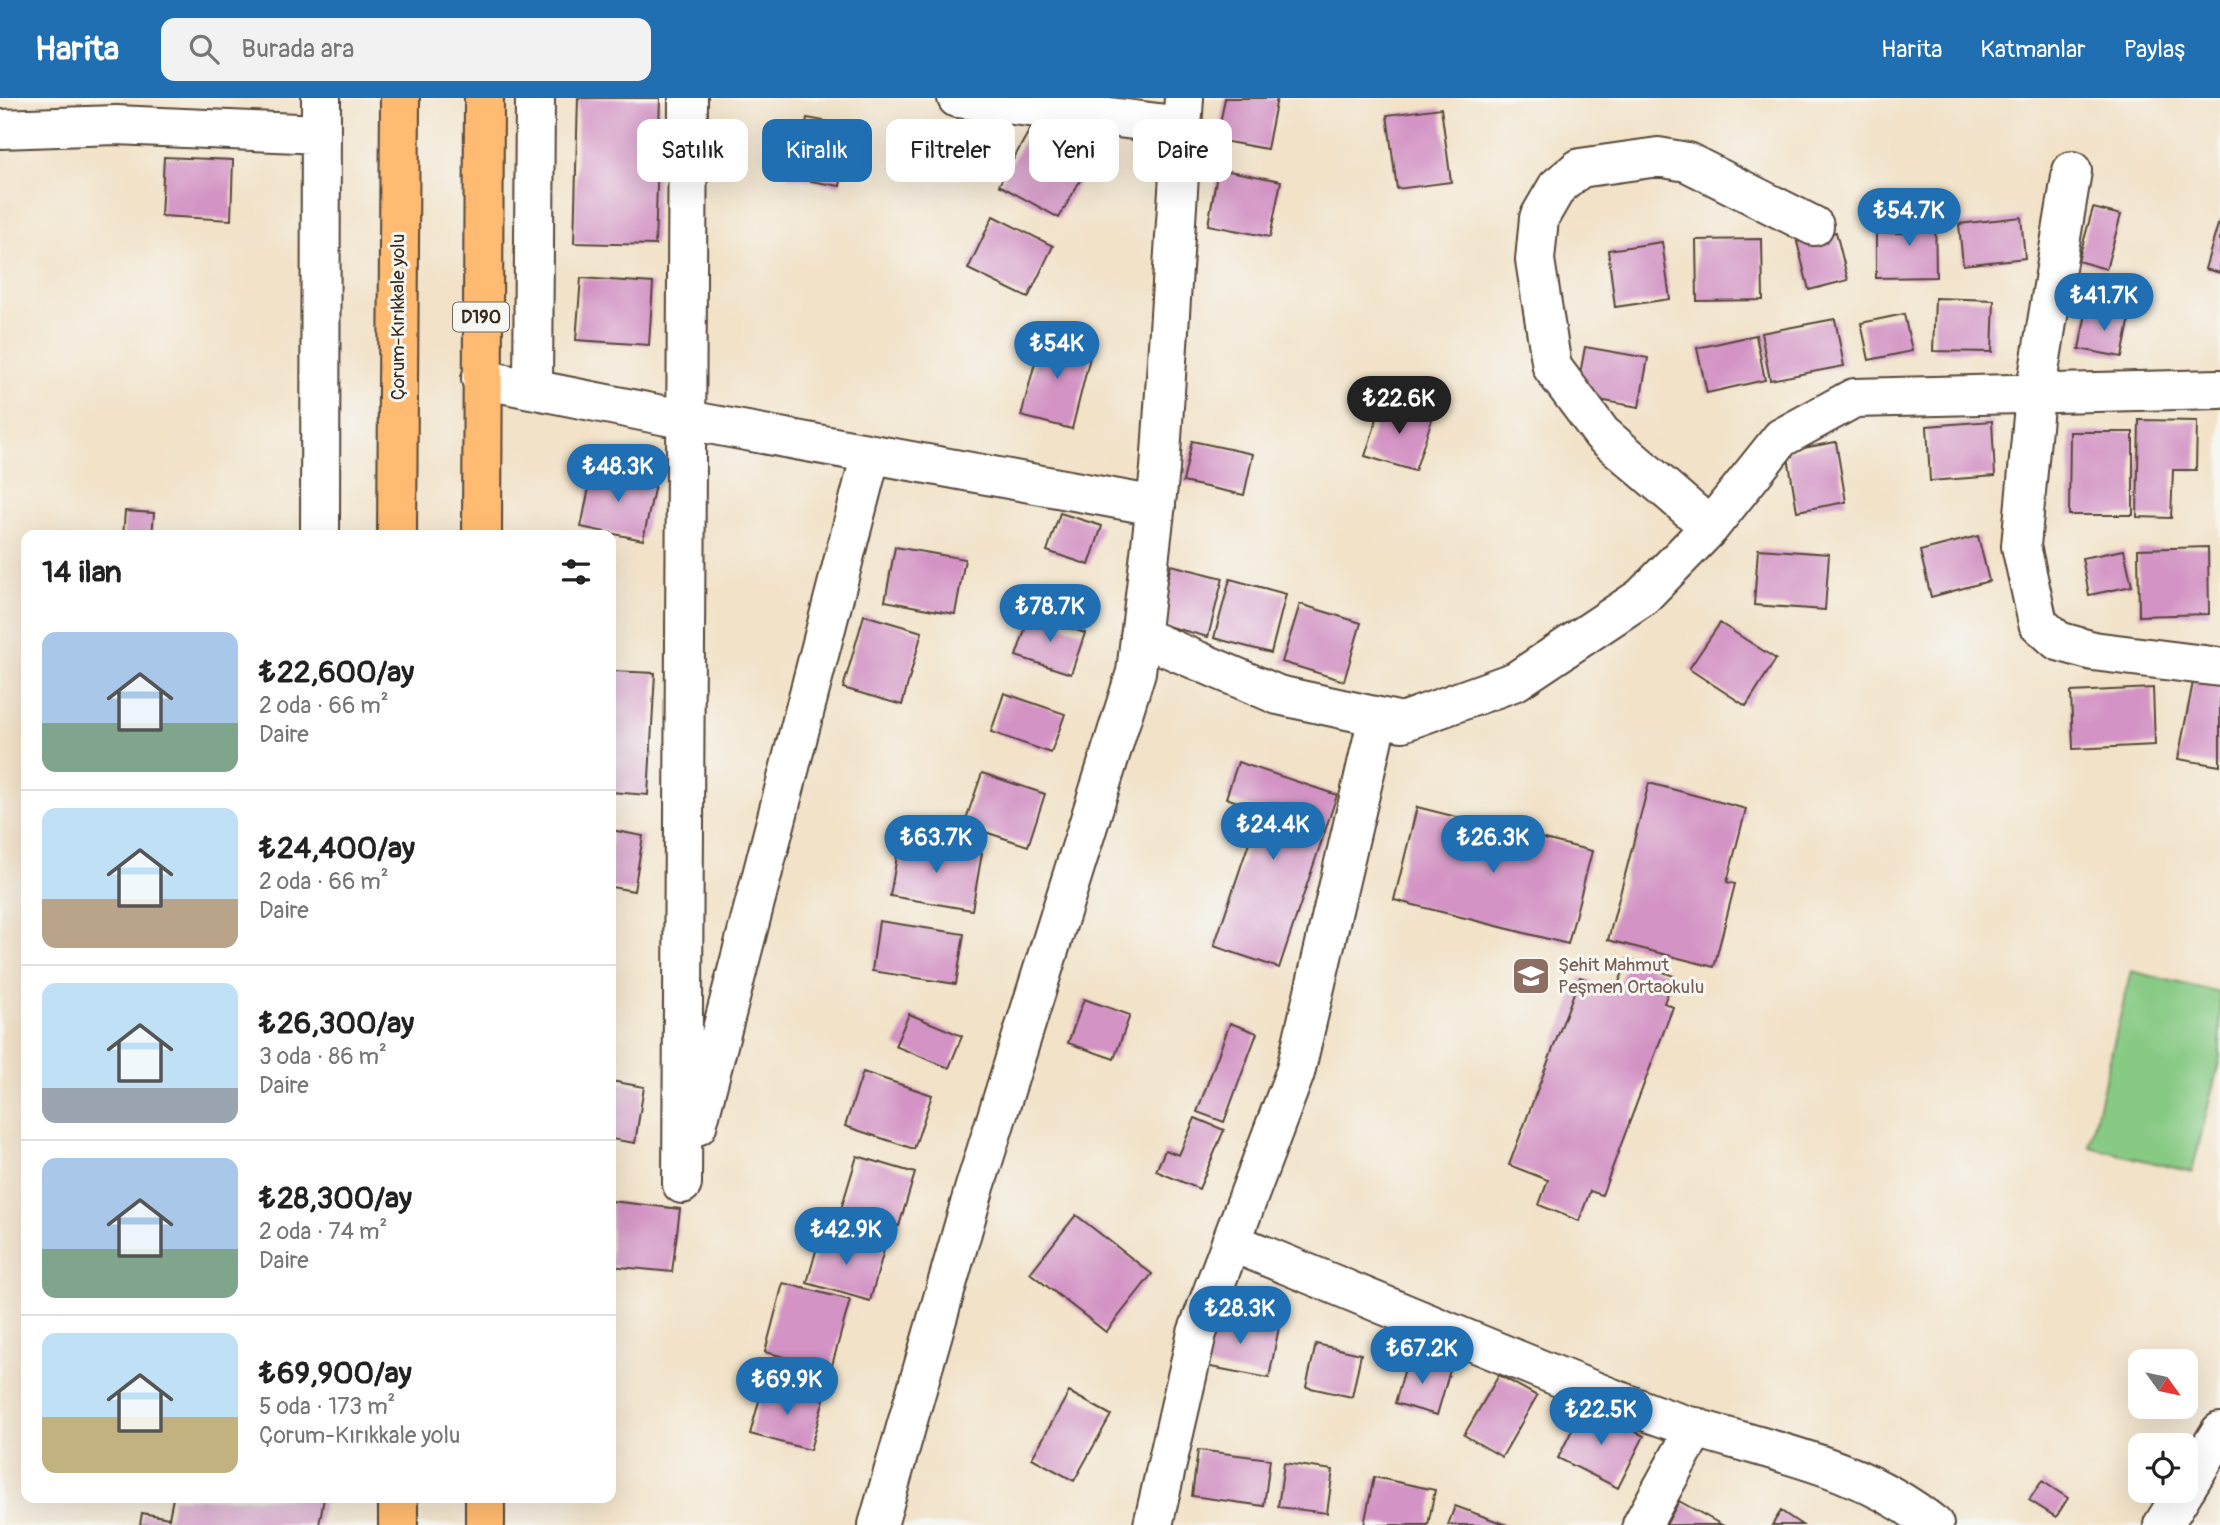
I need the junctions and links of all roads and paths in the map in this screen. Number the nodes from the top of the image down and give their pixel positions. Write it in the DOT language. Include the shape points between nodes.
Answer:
graph roads {
  1 [pos="400,98"];
  2 [pos="484,98"];
  3 [pos="535,98"];
  4 [pos="688,98"];
  5 [pos="957,98"];
  6 [pos="116,111"];
  7 [pos="1183,112"];
  8 [pos="321,116"];
  9 [pos="0,129"];
  10 [pos="2072,171"];
  11 [pos="1814,226"];
  12 [pos="481,379"];
  13 [pos="533,389"];
  14 [pos="2220,389"];
  15 [pos="2035,395"];
  16 [pos="687,421"];
  17 [pos="871,454"];
  18 [pos="1156,506"];
  19 [pos="1710,527"];
  20 [pos="320,530"];
  21 [pos="397,530"];
  22 [pos="482,530"];
  23 [pos="1140,636"];
  24 [pos="2220,667"];
  25 [pos="1378,717"];
  26 [pos="1231,1242"];
  27 [pos="1696,1427"];
  28 [pos="2220,1432"];
  29 [pos="2198,1468"];
  30 [pos="398,1503"];
  31 [pos="485,1503"];
  32 [pos="2176,1503"];
  33 [pos="398,1525"];
  34 [pos="485,1525"];
  35 [pos="878,1525"];
  36 [pos="1153,1525"];
  37 [pos="1642,1525"];
  38 [pos="1934,1525"];
  39 [pos="2163,1525"];
  1 -- 21 [label="highway, Çorum-Kırıkkale yolu"];
  2 -- 12 [label="highway, D190"];
  3 -- 13 [label="street"];
  4 -- 16 [label="street"];
  5 -- 7 [label="street"];
  6 -- 8 [label="street"];
  6 -- 9 [label="street"];
  7 -- 18 [label="street"];
  8 -- 20 [label="street"];
  10 -- 15 [label="street"];
  11 -- 19 [label="street" via="1687,162 1658,157 1580,168 1557,187 1539,218 1535,260 1552,367 1602,434"];
  12 -- 13 [label="street"];
  12 -- 22 [label="highway, D190"];
  13 -- 16 [label="street"];
  14 -- 15 [label="street"];
  15 -- 19 [label="street" via="1854,398 1781,438"];
  15 -- 24 [label="street" via="2021,546 2038,623 2058,641 2093,651"];
  16 -- 17 [label="street"];
  16 -- 17 [label="street" via="682,1184"];
  17 -- 18 [label="street"];
  18 -- 23 [label="street"];
  19 -- 25 [label="street" via="1642,597 1516,681 1402,722"];
  23 -- 25 [label="street" via="1278,695"];
  23 -- 35 [label="street" via="1136,672 974,1189"];
  25 -- 26 [label="street" via="1295,1073"];
  26 -- 27 [label="street" via="1647,1412"];
  26 -- 36 [label="street" via="1197,1333"];
  27 -- 37 [label="street"];
  27 -- 38 [label="street" via="1864,1479"];
  28 -- 29 [label="street"];
  30 -- 33 [label="highway"];
  31 -- 34 [label="highway"];
  32 -- 39 [label="street"];
}
